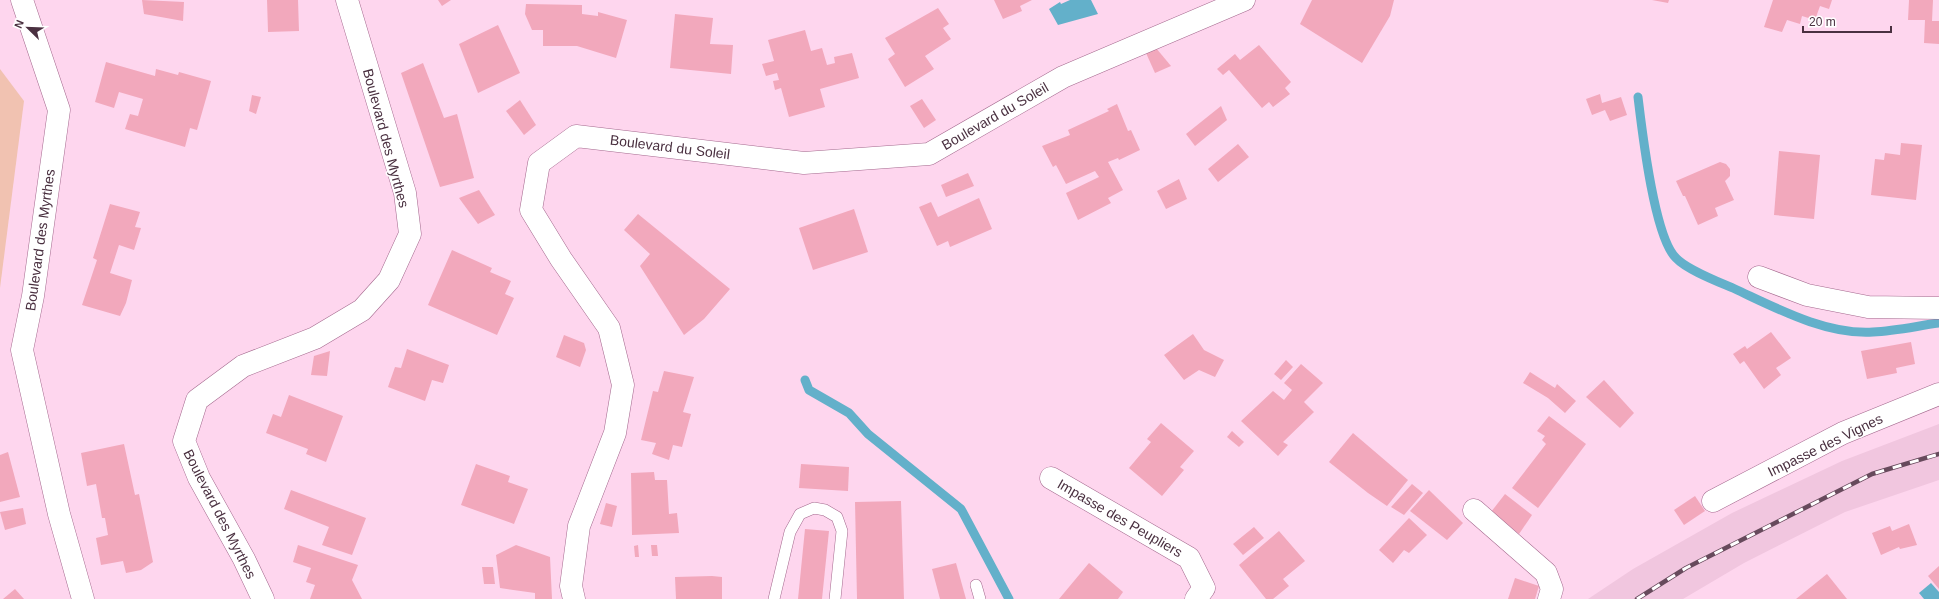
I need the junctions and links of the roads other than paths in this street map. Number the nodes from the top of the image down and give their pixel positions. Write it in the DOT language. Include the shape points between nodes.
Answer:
graph roads {
  1 [pos="22,0"];
  2 [pos="347,0"];
  3 [pos="1244,0"];
  4 [pos="1759,277"];
  5 [pos="1939,308"];
  6 [pos="1939,394"];
  7 [pos="1051,478"];
  8 [pos="1713,501"];
  9 [pos="1474,510"];
  10 [pos="976,585"];
  11 [pos="83,599"];
  12 [pos="263,599"];
  13 [pos="574,599"];
  14 [pos="774,599"];
  15 [pos="835,599"];
  16 [pos="980,599"];
  17 [pos="1196,599"];
  18 [pos="1549,599"];
  1 -- 11 [label="street, Boulevard des Myrthes" via="59,110 33,296 22,350 59,514"];
  2 -- 12 [label="street, Boulevard des Myrthes" via="405,193 410,234 389,280 362,310 315,338 243,366 197,400 184,441 199,478"];
  3 -- 13 [label="street, Boulevard du Soleil" via="1063,77 929,154 804,163 576,136 539,163 531,210 609,328 623,385 615,433 579,526 571,586"];
  4 -- 5 [label="street" via="1807,295 1868,307"];
  6 -- 8 [label="street, Impasse des Vignes" via="1843,433"];
  7 -- 17 [label="street, Impasse des Peupliers" via="1189,558 1204,588"];
  9 -- 18 [label="street" via="1546,573 1552,589"];
  10 -- 16 [label="lane"];
  14 -- 15 [label="lane" via="790,532 800,514 814,508 825,510 837,517 842,531"];
}
